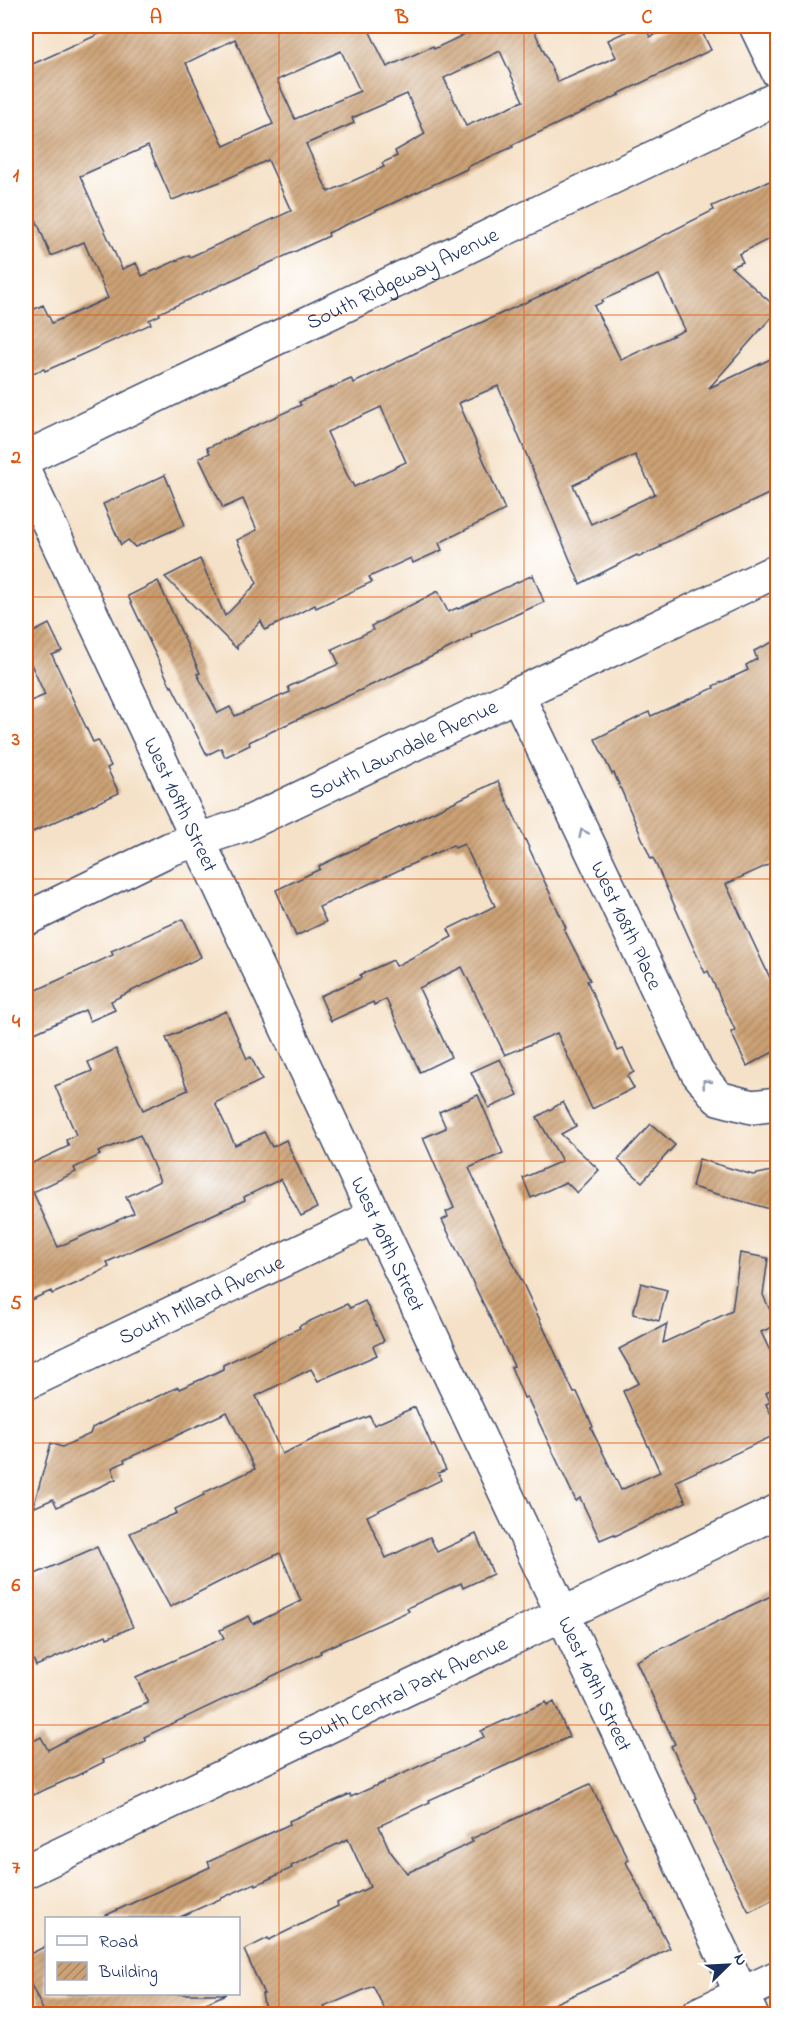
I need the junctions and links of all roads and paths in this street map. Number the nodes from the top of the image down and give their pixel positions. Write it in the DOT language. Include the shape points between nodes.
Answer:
graph roads {
  1 [pos="756,26"];
  2 [pos="777,72"];
  3 [pos="777,98"];
  4 [pos="26,458"];
  5 [pos="26,475"];
  6 [pos="777,570"];
  7 [pos="517,694"];
  8 [pos="198,840"];
  9 [pos="26,919"];
  10 [pos="777,1104"];
  11 [pos="375,1216"];
  12 [pos="26,1383"];
  13 [pos="777,1511"];
  14 [pos="562,1614"];
  15 [pos="26,1870"];
  16 [pos="777,1977"];
  17 [pos="746,2004"];
  18 [pos="699,2014"];
  1 -- 2 [label="street"];
  3 -- 4 [label="street, South Ridgeway Avenue"];
  5 -- 8 [label="street, West 109th Street"];
  6 -- 7 [label="street, South Lawndale Avenue"];
  7 -- 8 [label="street, South Lawndale Avenue" via="244,825"];
  10 -- 7 [label="street, West 108th Place, one-way" via="752,1107 718,1098 697,1072"];
  8 -- 9 [label="street, South Lawndale Avenue" via="170,849"];
  8 -- 11 [label="street, West 109th Street"];
  11 -- 12 [label="street, South Millard Avenue"];
  11 -- 14 [label="street, West 109th Street"];
  13 -- 14 [label="street, South Central Park Avenue"];
  14 -- 15 [label="street, South Central Park Avenue"];
  14 -- 17 [label="street, West 109th Street"];
  16 -- 17 [label="street"];
  17 -- 18 [label="street"];
}
